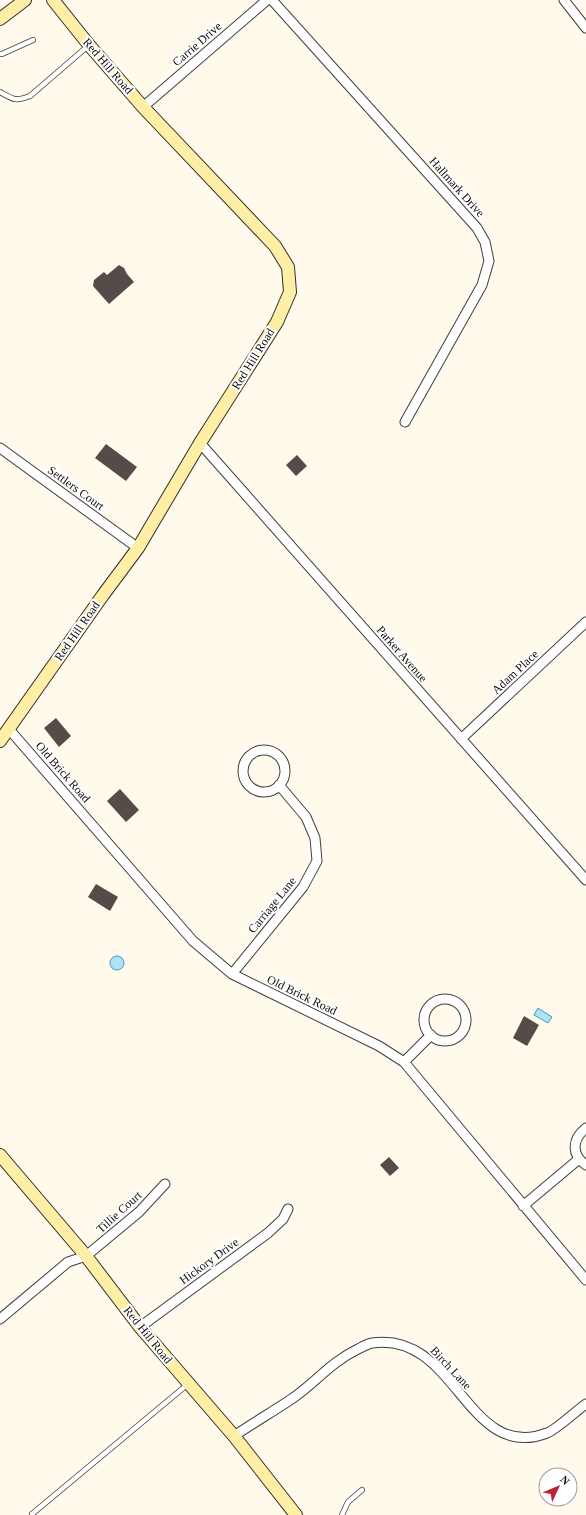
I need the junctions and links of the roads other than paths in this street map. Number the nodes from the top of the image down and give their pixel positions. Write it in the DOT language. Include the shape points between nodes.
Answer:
graph roads {
  1 [pos="25,0"];
  2 [pos="53,0"];
  3 [pos="267,0"];
  4 [pos="272,0"];
  5 [pos="564,0"];
  6 [pos="0,19"];
  7 [pos="586,28"];
  8 [pos="33,40"];
  9 [pos="90,45"];
  10 [pos="0,54"];
  11 [pos="0,92"];
  12 [pos="143,107"];
  13 [pos="405,422"];
  14 [pos="200,443"];
  15 [pos="0,448"];
  16 [pos="138,548"];
  17 [pos="586,622"];
  18 [pos="8,728"];
  19 [pos="461,739"];
  20 [pos="0,741"];
  21 [pos="278,786"];
  22 [pos="586,880"];
  23 [pos="232,974"];
  24 [pos="431,1035"];
  25 [pos="404,1062"];
  26 [pos="586,1128"];
  27 [pos="0,1155"];
  28 [pos="579,1159"];
  29 [pos="586,1166"];
  30 [pos="165,1184"];
  31 [pos="523,1206"];
  32 [pos="288,1209"];
  33 [pos="86,1256"];
  34 [pos="586,1280"];
  35 [pos="0,1319"];
  36 [pos="140,1327"];
  37 [pos="188,1384"];
  38 [pos="586,1404"];
  39 [pos="234,1436"];
  40 [pos="362,1490"];
  41 [pos="32,1514"];
  42 [pos="296,1515"];
  43 [pos="342,1515"];
  1 -- 6 [label="street"];
  2 -- 9 [label="street, Red Hill Road"];
  3 -- 12 [label="street, Carrie Drive"];
  4 -- 13 [label="street, Hallmark Drive" via="439,184 477,228 485,242 489,261 482,285"];
  5 -- 7 [label="street"];
  8 -- 10 [label="lane"];
  9 -- 11 [label="lane" via="30,96 14,100"];
  9 -- 12 [label="street, Red Hill Road"];
  12 -- 14 [label="street, Red Hill Road" via="271,242 288,268 290,292 277,322"];
  14 -- 16 [label="street, Red Hill Road"];
  14 -- 19 [label="street, Parker Avenue"];
  15 -- 16 [label="street, Settlers Court"];
  16 -- 18 [label="street, Red Hill Road"];
  17 -- 19 [label="street, Adam Place"];
  18 -- 20 [label="street, Red Hill Road"];
  18 -- 23 [label="street, Old Brick Road" via="193,941"];
  19 -- 22 [label="street, Parker Avenue"];
  21 -- 21 [label="street" via="284,772 282,760 277,755 263,750 247,758 243,772 250,786 263,792"];
  21 -- 23 [label="street, Carriage Lane" via="306,817 315,838 317,861 303,887"];
  23 -- 25 [label="street, Old Brick Road" via="379,1046"];
  24 -- 24 [label="street" via="424,1022 426,1010 431,1004 445,999 461,1006 467,1019 464,1031 459,1036 440,1041"];
  24 -- 25 [label="street"];
  25 -- 31 [label="street, Old Brick Road"];
  26 -- 28 [label="street" via="580,1133 575,1145"];
  27 -- 33 [label="street, Red Hill Road"];
  28 -- 29 [label="street"];
  28 -- 31 [label="street"];
  30 -- 33 [label="street, Tillie Court" via="139,1212"];
  31 -- 34 [label="street, Old Brick Road"];
  32 -- 36 [label="street, Hickory Drive" via="283,1219 268,1233"];
  33 -- 35 [label="street" via="68,1262"];
  33 -- 36 [label="street, Red Hill Road"];
  36 -- 37 [label="street, Red Hill Road"];
  37 -- 39 [label="street, Red Hill Road"];
  37 -- 41 [label="lane"];
  38 -- 39 [label="street, Birch Lane" via="548,1433 525,1438 505,1435 471,1408 440,1370 420,1352 403,1344 371,1343 334,1363 294,1397"];
  39 -- 42 [label="street, Red Hill Road"];
  40 -- 43 [label="lane" via="348,1502"];
}
